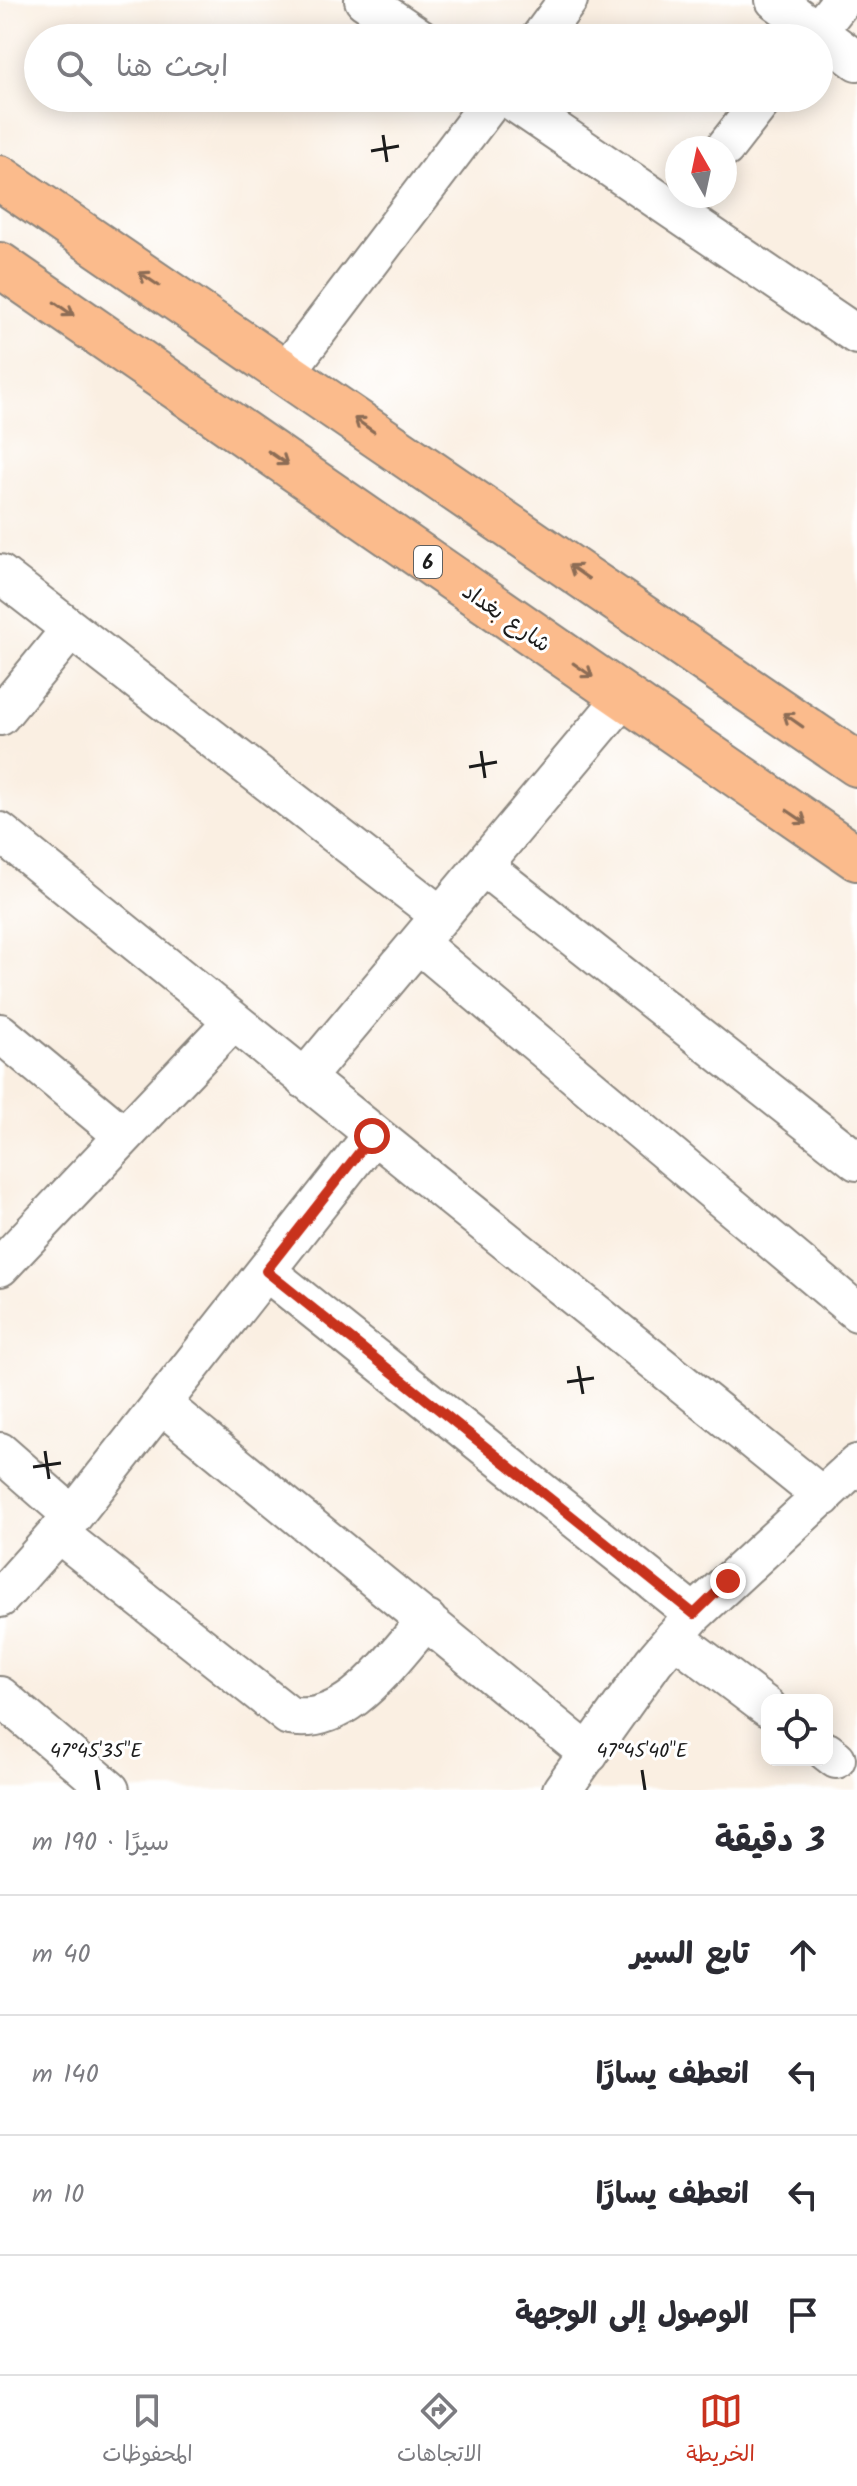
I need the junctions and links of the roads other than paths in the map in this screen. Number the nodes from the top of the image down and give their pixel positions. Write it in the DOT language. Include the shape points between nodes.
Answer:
graph roads {
  1 [pos="364,0"];
  2 [pos="568,0"];
  3 [pos="775,0"];
  4 [pos="842,0"];
  5 [pos="399,24"];
  6 [pos="550,24"];
  7 [pos="802,24"];
  8 [pos="823,24"];
  9 [pos="833,46"];
  10 [pos="857,61"];
  11 [pos="483,112"];
  12 [pos="531,112"];
  13 [pos="753,112"];
  14 [pos="734,136"];
  15 [pos="0,178"];
  16 [pos="665,194"];
  17 [pos="686,208"];
  18 [pos="0,265"];
  19 [pos="857,335"];
  20 [pos="287,371"];
  21 [pos="0,574"];
  22 [pos="71,629"];
  23 [pos="623,698"];
  24 [pos="0,716"];
  25 [pos="857,764"];
  26 [pos="0,832"];
  27 [pos="857,858"];
  28 [pos="483,866"];
  29 [pos="430,929"];
  30 [pos="233,1021"];
  31 [pos="0,1033"];
  32 [pos="304,1079"];
  33 [pos="124,1136"];
  34 [pos="372,1136"];
  35 [pos="857,1161"];
  36 [pos="0,1267"];
  37 [pos="266,1271"];
  38 [pos="857,1312"];
  39 [pos="161,1404"];
  40 [pos="0,1452"];
  41 [pos="857,1464"];
  42 [pos="823,1497"];
  43 [pos="65,1525"];
  44 [pos="0,1598"];
  45 [pos="427,1620"];
  46 [pos="684,1626"];
  47 [pos="0,1696"];
  48 [pos="761,1701"];
  49 [pos="589,1754"];
  50 [pos="110,1790"];
  51 [pos="562,1790"];
  1 -- 5 [label="street"];
  2 -- 6 [label="street"];
  3 -- 7 [label="street"];
  4 -- 8 [label="street"];
  9 -- 10 [label="street"];
  11 -- 20 [label="street"];
  12 -- 16 [label="street"];
  13 -- 14 [label="street"];
  20 -- 15 [label="highway, one-way"];
  17 -- 19 [label="street"];
  18 -- 23 [label="highway, شارع بغداد / 6, one-way"];
  25 -- 20 [label="highway, one-way"];
  21 -- 22 [label="street"];
  22 -- 24 [label="street"];
  22 -- 29 [label="street"];
  23 -- 27 [label="highway, شارع بغداد / 6, one-way"];
  23 -- 28 [label="street"];
  26 -- 30 [label="street"];
  28 -- 29 [label="street"];
  28 -- 35 [label="street"];
  29 -- 32 [label="street"];
  29 -- 38 [label="street"];
  30 -- 32 [label="street"];
  30 -- 33 [label="street"];
  31 -- 33 [label="street"];
  32 -- 34 [label="street"];
  33 -- 36 [label="street"];
  34 -- 37 [label="street"];
  34 -- 42 [label="street"];
  37 -- 39 [label="street"];
  37 -- 46 [label="street"];
  39 -- 43 [label="street"];
  39 -- 45 [label="street"];
  40 -- 43 [label="street"];
  41 -- 42 [label="street"];
  42 -- 46 [label="street"];
  43 -- 44 [label="street"];
  43 -- 45 [label="street" via="289,1716 309,1717 351,1700"];
  45 -- 49 [label="street"];
  46 -- 48 [label="street"];
  46 -- 49 [label="street"];
  47 -- 50 [label="street"];
  49 -- 51 [label="street"];
}
